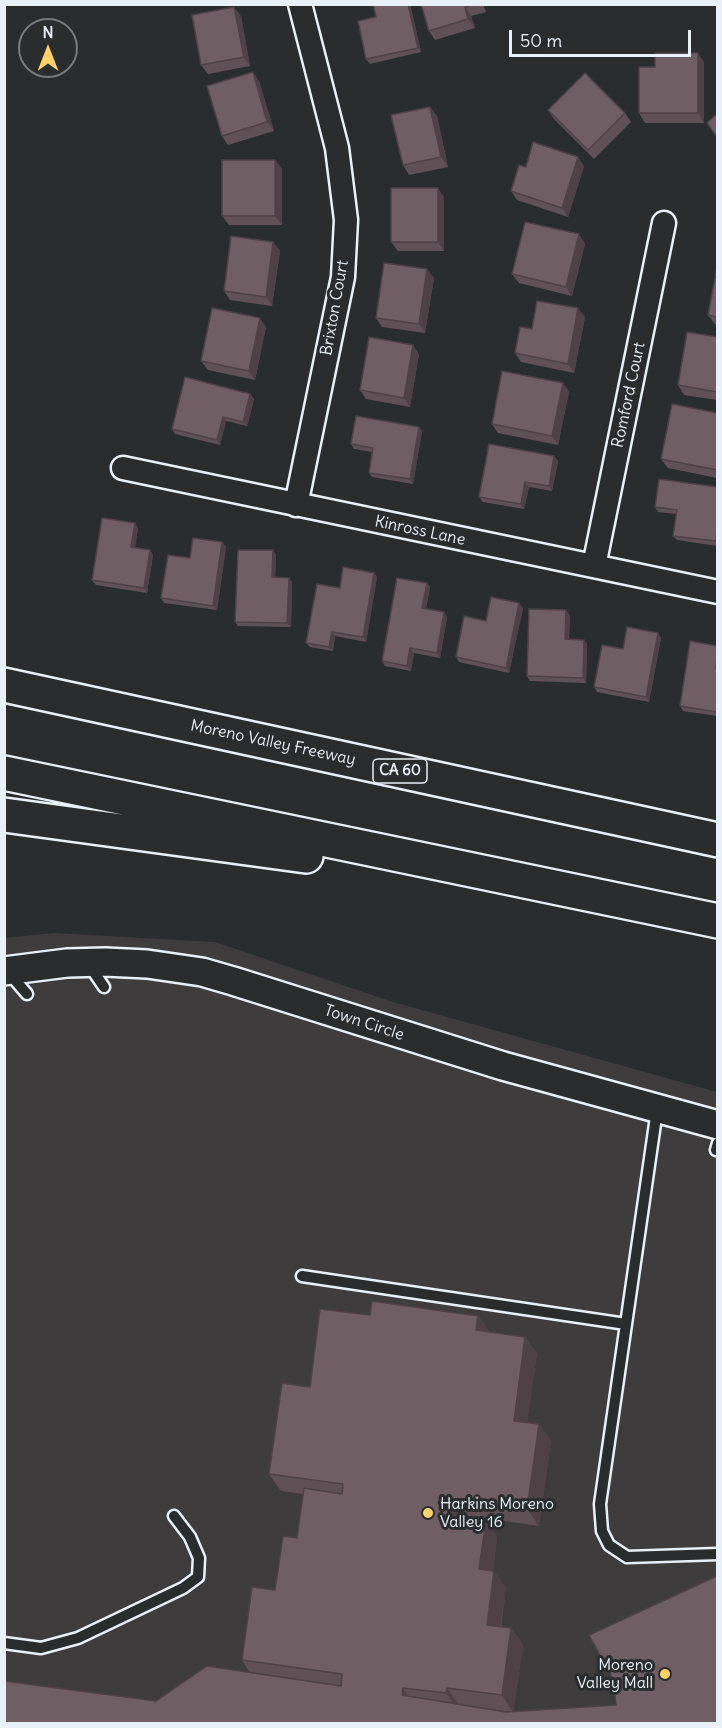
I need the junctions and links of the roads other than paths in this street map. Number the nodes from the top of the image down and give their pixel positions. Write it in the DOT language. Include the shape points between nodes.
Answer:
graph roads {
  1 [pos="300,4"];
  2 [pos="664,224"];
  3 [pos="123,468"];
  4 [pos="296,505"];
  5 [pos="594,567"];
  6 [pos="717,592"];
  7 [pos="4,683"];
  8 [pos="4,773"];
  9 [pos="4,815"];
  10 [pos="717,840"];
  11 [pos="587,895"];
  12 [pos="717,921"];
  13 [pos="87,962"];
  14 [pos="6,970"];
  15 [pos="104,987"];
  16 [pos="27,994"];
  17 [pos="657,1110"];
  18 [pos="717,1139"];
  19 [pos="302,1276"];
  20 [pos="626,1324"];
  21 [pos="174,1516"];
  22 [pos="717,1554"];
  23 [pos="4,1643"];
  1 -- 4 [label="street, Brixton Court" via="337,148 346,220 343,277"];
  2 -- 5 [label="street, Romford Court"];
  3 -- 4 [label="street, Kinross Lane"];
  4 -- 5 [label="street, Kinross Lane"];
  5 -- 6 [label="street, Kinross Lane"];
  7 -- 10 [label="highway, Moreno Valley Freeway / CA 60"];
  8 -- 11 [label="highway"];
  9 -- 11 [label="highway"];
  11 -- 12 [label="highway"];
  13 -- 14 [label="street, Town Circle"];
  13 -- 15 [label="lane"];
  13 -- 17 [label="street, Town Circle" via="202,972 429,1044"];
  14 -- 16 [label="lane"];
  17 -- 18 [label="street, Town Circle"];
  17 -- 20 [label="lane"];
  19 -- 20 [label="lane"];
  20 -- 22 [label="lane" via="600,1504 602,1531 609,1545 627,1557"];
  21 -- 23 [label="lane" via="200,1558 198,1577 183,1588 78,1638 41,1648"];
}
